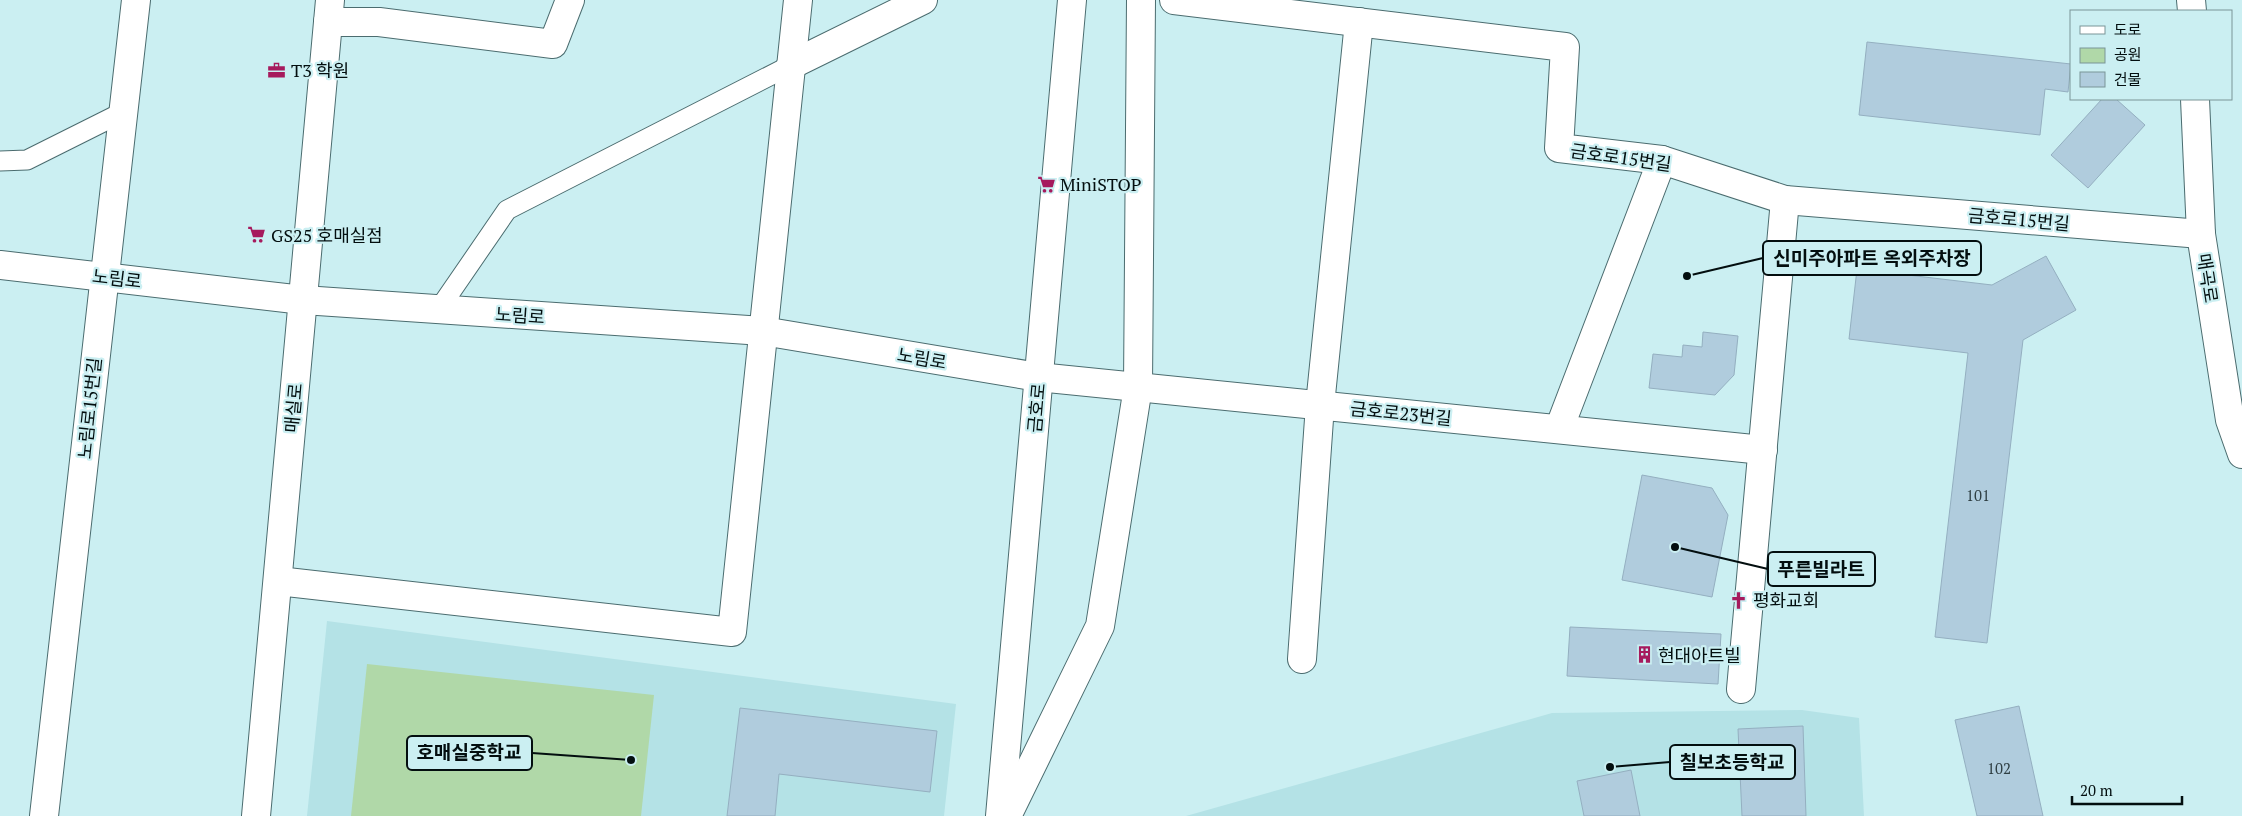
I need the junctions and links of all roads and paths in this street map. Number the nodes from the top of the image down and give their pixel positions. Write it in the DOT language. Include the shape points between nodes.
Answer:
graph roads {
  1 [pos="136,0"];
  2 [pos="570,0"];
  3 [pos="798,0"];
  4 [pos="923,0"];
  5 [pos="1072,0"];
  6 [pos="1141,0"];
  7 [pos="1174,0"];
  8 [pos="329,11"];
  9 [pos="1359,22"];
  10 [pos="791,65"];
  11 [pos="2196,100"];
  12 [pos="123,112"];
  13 [pos="1662,160"];
  14 [pos="0,161"];
  15 [pos="1785,200"];
  16 [pos="2201,234"];
  17 [pos="0,264"];
  18 [pos="104,277"];
  19 [pos="303,300"];
  20 [pos="439,309"];
  21 [pos="764,331"];
  22 [pos="1038,377"];
  23 [pos="1138,387"];
  24 [pos="1320,405"];
  25 [pos="1559,429"];
  26 [pos="1763,450"];
  27 [pos="2242,454"];
  28 [pos="278,581"];
  29 [pos="1302,659"];
  30 [pos="1741,689"];
  31 [pos="44,816"];
  32 [pos="256,816"];
  33 [pos="1000,816"];
  34 [pos="1007,816"];
  1 -- 12 [label="street, 노림로15번길"];
  2 -- 8 [label="street" via="553,44 379,22"];
  3 -- 10 [label="street"];
  4 -- 10 [label="street"];
  5 -- 22 [label="street, 금호로"];
  6 -- 23 [label="street"];
  7 -- 9 [label="street, 금호로15번길"];
  8 -- 19 [label="street, 매실로"];
  9 -- 13 [label="street, 금호로15번길" via="1565,47 1559,148"];
  9 -- 24 [label="street"];
  10 -- 20 [label="lane" via="507,210"];
  10 -- 21 [label="street"];
  11 -- 16 [label="street, 매곡로"];
  12 -- 14 [label="lane" via="27,160"];
  12 -- 18 [label="street, 노림로15번길"];
  13 -- 15 [label="street, 금호로15번길"];
  13 -- 25 [label="street"];
  15 -- 16 [label="street, 금호로15번길"];
  15 -- 26 [label="street"];
  16 -- 27 [label="street, 매곡로" via="2230,420"];
  17 -- 18 [label="street, 노림로"];
  18 -- 19 [label="street, 노림로"];
  18 -- 31 [label="street, 노림로15번길"];
  19 -- 20 [label="street, 노림로"];
  19 -- 28 [label="street, 매실로"];
  20 -- 21 [label="street, 노림로"];
  21 -- 22 [label="street, 노림로"];
  21 -- 28 [label="street" via="732,632"];
  22 -- 23 [label="street, 금호로23번길"];
  22 -- 33 [label="street, 금호로"];
  23 -- 24 [label="street, 금호로23번길"];
  23 -- 34 [label="street" via="1100,626"];
  24 -- 25 [label="street, 금호로23번길"];
  24 -- 29 [label="street"];
  25 -- 26 [label="street, 금호로23번길"];
  26 -- 30 [label="street"];
  28 -- 32 [label="street, 매실로"];
}
